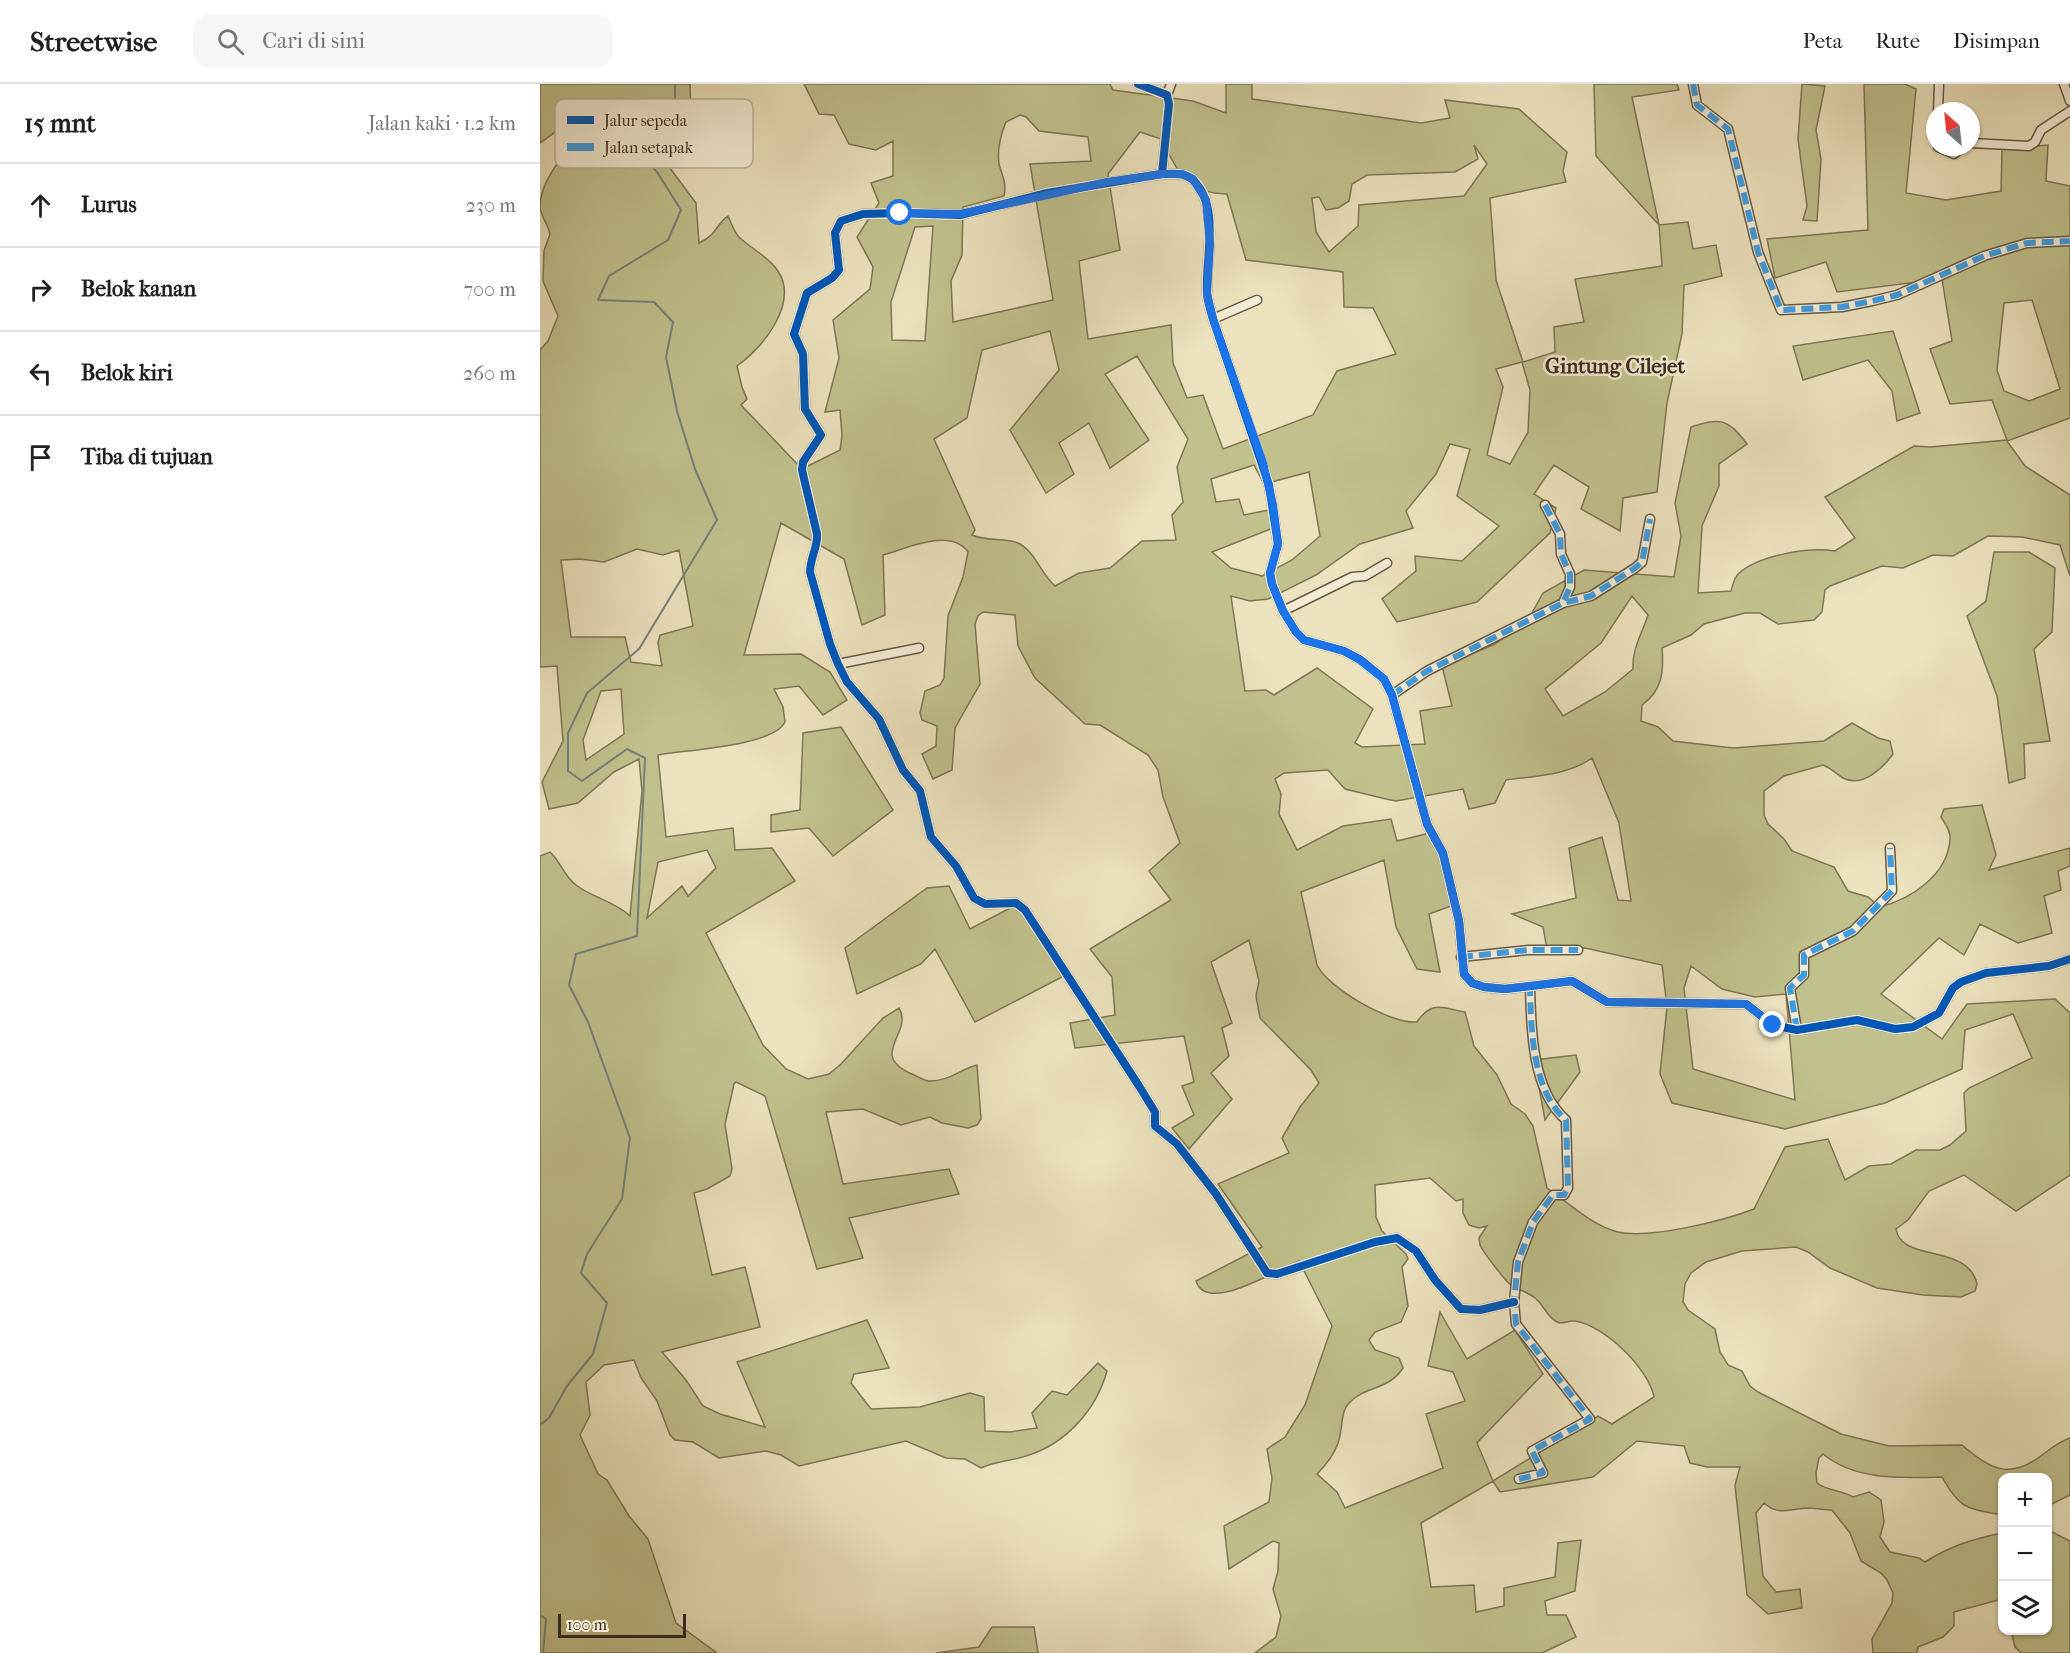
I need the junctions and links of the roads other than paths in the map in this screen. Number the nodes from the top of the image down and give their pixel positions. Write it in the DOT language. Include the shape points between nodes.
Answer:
graph roads {
  1 [pos="1138,84"];
  2 [pos="1171,84"];
  3 [pos="1693,84"];
  4 [pos="1940,84"];
  5 [pos="2064,84"];
  6 [pos="1167,95"];
  7 [pos="2070,101"];
  8 [pos="1939,102"];
  9 [pos="2070,111"];
  10 [pos="1980,143"];
  11 [pos="1162,174"];
  12 [pos="2070,241"];
  13 [pos="1257,300"];
  14 [pos="1213,319"];
  15 [pos="1545,505"];
  16 [pos="1650,519"];
  17 [pos="1387,563"];
  18 [pos="1563,603"];
  19 [pos="1283,611"];
  20 [pos="919,648"];
  21 [pos="838,664"];
  22 [pos="1392,695"];
  23 [pos="1890,848"];
  24 [pos="1578,950"];
  25 [pos="1461,957"];
  26 [pos="2070,959"];
  27 [pos="1530,987"];
  28 [pos="1797,1030"];
  29 [pos="1514,1302"];
  30 [pos="1519,1479"];
  1 -- 6 [label="street"];
  2 -- 6 [label="street"];
  3 -- 12 [label="street" via="1697,105 1728,129 1758,252 1781,310 1872,302 1897,295 1984,256 2027,243"];
  4 -- 8 [label="street"];
  5 -- 7 [label="street"];
  6 -- 11 [label="street"];
  9 -- 10 [label="street" via="2041,130 2029,146"];
  11 -- 14 [label="street" via="1182,174 1193,179 1206,200 1210,244 1207,294"];
  11 -- 21 [label="street" via="960,214 863,214 837,225 839,270 807,293 794,334 803,354 806,410 821,435 802,470 817,534 810,572"];
  13 -- 14 [label="street"];
  14 -- 19 [label="street" via="1269,485 1278,544 1270,573"];
  15 -- 18 [label="street" via="1560,534 1561,554 1570,574 1570,587"];
  16 -- 18 [label="street" via="1642,562 1591,596"];
  17 -- 19 [label="street"];
  18 -- 22 [label="street" via="1427,671"];
  19 -- 22 [label="street" via="1304,640 1344,651 1360,660 1384,679"];
  20 -- 21 [label="street"];
  21 -- 29 [label="street" via="847,682 879,719 903,770 920,792 931,837 956,866 966,889 980,902 1016,903 1025,910 1155,1112 1155,1126 1177,1144 1216,1194 1267,1273 1277,1274 1397,1238 1416,1251 1461,1309 1480,1310"];
  22 -- 25 [label="street" via="1427,824 1443,854 1459,921"];
  23 -- 28 [label="street" via="1892,891 1853,931 1804,955 1804,975 1790,988"];
  24 -- 25 [label="street"];
  25 -- 27 [label="street" via="1464,974 1472,983 1505,989"];
  26 -- 28 [label="street" via="2049,966 1986,973 1961,982 1953,988 1939,1013 1913,1027 1895,1029 1857,1020"];
  27 -- 28 [label="street" via="1572,981 1607,1002 1746,1004 1773,1025"];
  27 -- 29 [label="street" via="1532,1047 1553,1109 1566,1120 1568,1188 1564,1195 1553,1194 1533,1222 1518,1262"];
  29 -- 30 [label="street" via="1516,1324 1590,1419 1532,1450 1542,1473"];
}
